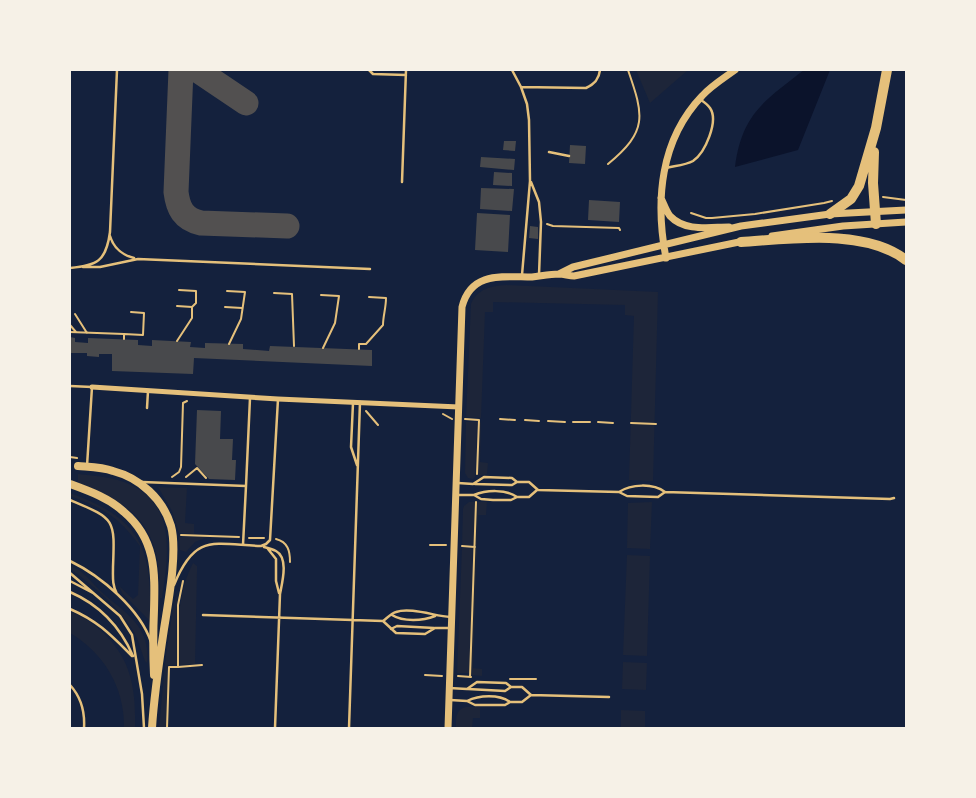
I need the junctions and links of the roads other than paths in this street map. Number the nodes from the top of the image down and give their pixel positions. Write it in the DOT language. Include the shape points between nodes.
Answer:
graph roads {
  1 [pos="117,70"];
  2 [pos="369,70"];
  3 [pos="406,70"];
  4 [pos="512,70"];
  5 [pos="600,70"];
  6 [pos="735,70"];
  7 [pos="887,70"];
  8 [pos="406,75"];
  9 [pos="521,86"];
  10 [pos="700,99"];
  11 [pos="876,128"];
  12 [pos="549,152"];
  13 [pos="570,156"];
  14 [pos="665,168"];
  15 [pos="530,181"];
  16 [pos="402,182"];
  17 [pos="661,197"];
  18 [pos="876,210"];
  19 [pos="906,210"];
  20 [pos="830,214"];
  21 [pos="906,222"];
  22 [pos="876,224"];
  23 [pos="742,226"];
  24 [pos="110,232"];
  25 [pos="741,242"];
  26 [pos="663,246"];
  27 [pos="666,258"];
  28 [pos="138,259"];
  29 [pos="906,260"];
  30 [pos="83,267"];
  31 [pos="70,268"];
  32 [pos="370,269"];
  33 [pos="559,274"];
  34 [pos="539,276"];
  35 [pos="522,277"];
  36 [pos="70,386"];
  37 [pos="92,387"];
  38 [pos="148,390"];
  39 [pos="250,398"];
  40 [pos="278,399"];
  41 [pos="353,402"];
  42 [pos="360,402"];
  43 [pos="459,407"];
  44 [pos="147,408"];
  45 [pos="78,461"];
  46 [pos="87,467"];
  47 [pos="358,468"];
  48 [pos="138,482"];
  49 [pos="517,482"];
  50 [pos="456,483"];
  51 [pos="70,484"];
  52 [pos="473,484"];
  53 [pos="246,486"];
  54 [pos="538,490"];
  55 [pos="619,492"];
  56 [pos="665,492"];
  57 [pos="456,495"];
  58 [pos="474,495"];
  59 [pos="516,497"];
  60 [pos="894,498"];
  61 [pos="70,500"];
  62 [pos="243,545"];
  63 [pos="262,546"];
  64 [pos="70,560"];
  65 [pos="70,573"];
  66 [pos="70,582"];
  67 [pos="70,592"];
  68 [pos="280,594"];
  69 [pos="97,595"];
  70 [pos="118,595"];
  71 [pos="169,598"];
  72 [pos="70,609"];
  73 [pos="392,614"];
  74 [pos="203,616"];
  75 [pos="435,616"];
  76 [pos="452,617"];
  77 [pos="279,618"];
  78 [pos="353,620"];
  79 [pos="383,621"];
  80 [pos="435,628"];
  81 [pos="451,628"];
  82 [pos="391,629"];
  83 [pos="153,656"];
  84 [pos="135,659"];
  85 [pos="70,684"];
  86 [pos="511,687"];
  87 [pos="450,688"];
  88 [pos="467,689"];
  89 [pos="154,692"];
  90 [pos="531,695"];
  91 [pos="609,697"];
  92 [pos="449,700"];
  93 [pos="467,701"];
  94 [pos="510,702"];
  95 [pos="84,728"];
  96 [pos="144,728"];
  97 [pos="152,728"];
  98 [pos="275,728"];
  99 [pos="349,728"];
  100 [pos="448,728"];
  1 -- 24 [label="lane"];
  2 -- 8 [label="lane" via="372,74"];
  3 -- 8 [label="lane"];
  4 -- 9 [label="lane"];
  5 -- 9 [label="lane" via="594,85 586,88"];
  6 -- 10 [label="street"];
  7 -- 11 [label="highway"];
  8 -- 16 [label="lane"];
  9 -- 15 [label="lane" via="529,120"];
  10 -- 14 [label="street" via="672,139"];
  10 -- 14 [label="lane" via="712,113 708,140 694,161"];
  11 -- 18 [label="highway" via="872,183"];
  11 -- 20 [label="highway" via="855,195"];
  12 -- 13 [label="lane"];
  14 -- 17 [label="street"];
  15 -- 34 [label="lane" via="539,202 541,222"];
  15 -- 35 [label="lane"];
  17 -- 23 [label="street" via="671,217 686,226"];
  17 -- 26 [label="street"];
  18 -- 19 [label="street"];
  18 -- 20 [label="street"];
  18 -- 22 [label="highway"];
  20 -- 23 [label="street"];
  21 -- 22 [label="street"];
  22 -- 25 [label="street" via="789,232"];
  23 -- 26 [label="street"];
  24 -- 28 [label="lane" via="112,243 118,250 125,256"];
  24 -- 30 [label="lane" via="106,252 97,262"];
  25 -- 27 [label="street"];
  25 -- 29 [label="highway" via="857,241 881,246"];
  26 -- 27 [label="street"];
  26 -- 33 [label="street" via="573,266"];
  27 -- 33 [label="street" via="574,276"];
  28 -- 30 [label="lane"];
  28 -- 32 [label="lane"];
  30 -- 31 [label="lane"];
  33 -- 34 [label="street"];
  34 -- 35 [label="street"];
  35 -- 43 [label="street" via="482,281 464,300"];
  36 -- 37 [label="lane"];
  37 -- 38 [label="street"];
  37 -- 46 [label="lane"];
  38 -- 39 [label="street"];
  38 -- 44 [label="lane"];
  39 -- 40 [label="street"];
  39 -- 53 [label="lane"];
  40 -- 41 [label="street"];
  40 -- 63 [label="lane" via="271,536"];
  41 -- 42 [label="street"];
  41 -- 47 [label="lane" via="351,447"];
  42 -- 43 [label="street"];
  42 -- 47 [label="lane"];
  43 -- 50 [label="street"];
  45 -- 46 [label="main road"];
  46 -- 48 [label="main road" via="112,470"];
  47 -- 78 [label="lane"];
  48 -- 53 [label="lane"];
  48 -- 71 [label="main road" via="160,503 171,527 173,552"];
  49 -- 52 [label="lane" via="512,486"];
  49 -- 52 [label="lane" via="512,478 484,477"];
  49 -- 54 [label="lane" via="529,482"];
  50 -- 52 [label="lane"];
  50 -- 57 [label="street"];
  51 -- 83 [label="main road" via="113,503 133,520 145,538 154,571"];
  53 -- 62 [label="lane"];
  54 -- 55 [label="lane"];
  54 -- 59 [label="lane" via="529,497"];
  55 -- 56 [label="lane" via="627,496 658,497"];
  55 -- 56 [label="lane" via="628,486 659,487"];
  56 -- 60 [label="lane"];
  57 -- 58 [label="lane"];
  57 -- 76 [label="street"];
  58 -- 59 [label="lane" via="493,500"];
  58 -- 59 [label="lane" via="482,492 511,493"];
  61 -- 70 [label="lane" via="98,512 109,522 114,538 113,582"];
  62 -- 63 [label="lane"];
  62 -- 71 [label="lane" via="212,544 196,549 188,557"];
  63 -- 68 [label="lane" via="276,559"];
  63 -- 68 [label="lane" via="282,557"];
  64 -- 70 [label="lane"];
  65 -- 69 [label="lane"];
  66 -- 69 [label="lane"];
  67 -- 84 [label="lane" via="112,620"];
  68 -- 77 [label="lane"];
  69 -- 84 [label="lane" via="129,628"];
  70 -- 83 [label="lane" via="144,625"];
  71 -- 89 [label="main road"];
  72 -- 84 [label="lane" via="104,628"];
  73 -- 75 [label="lane" via="397,611 428,612"];
  73 -- 75 [label="lane" via="398,619 427,620"];
  73 -- 79 [label="lane"];
  74 -- 77 [label="lane"];
  75 -- 76 [label="lane"];
  76 -- 81 [label="street"];
  77 -- 78 [label="lane"];
  77 -- 98 [label="lane"];
  78 -- 79 [label="lane"];
  78 -- 99 [label="lane"];
  79 -- 82 [label="lane"];
  80 -- 81 [label="lane"];
  80 -- 82 [label="lane" via="397,626"];
  80 -- 82 [label="lane" via="425,634 396,633"];
  81 -- 87 [label="street"];
  83 -- 89 [label="main road"];
  84 -- 96 [label="lane"];
  85 -- 95 [label="lane" via="81,701"];
  86 -- 88 [label="lane" via="505,691"];
  86 -- 88 [label="lane" via="477,682"];
  86 -- 90 [label="lane" via="522,687"];
  87 -- 88 [label="lane"];
  87 -- 92 [label="street"];
  89 -- 97 [label="main road"];
  90 -- 91 [label="lane"];
  90 -- 94 [label="lane" via="522,702"];
  92 -- 93 [label="lane"];
  92 -- 100 [label="street"];
  93 -- 94 [label="lane" via="481,705"];
  93 -- 94 [label="lane" via="481,697 504,698"];
}
